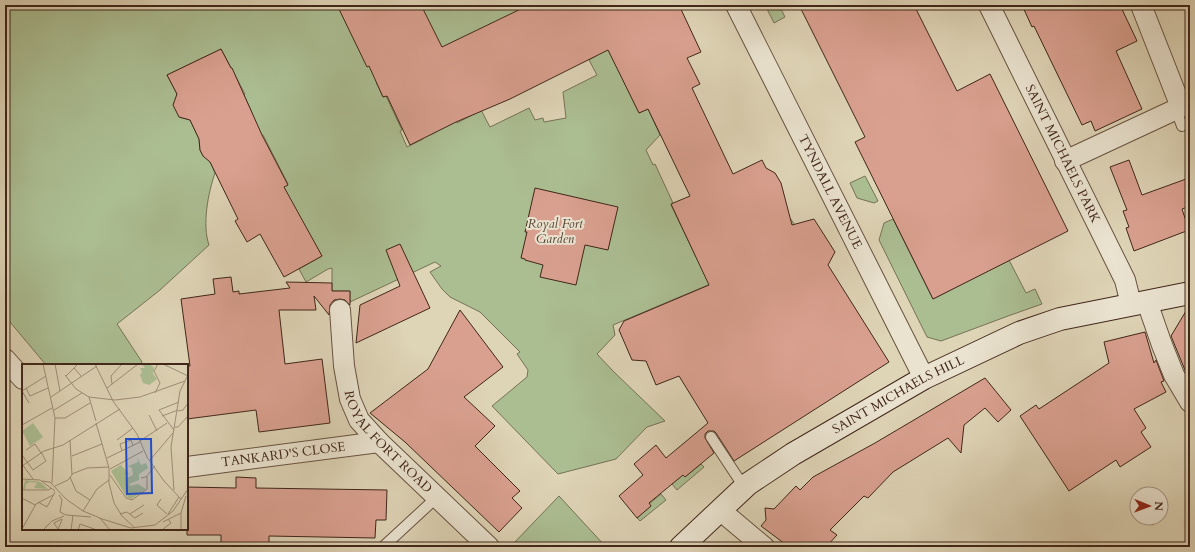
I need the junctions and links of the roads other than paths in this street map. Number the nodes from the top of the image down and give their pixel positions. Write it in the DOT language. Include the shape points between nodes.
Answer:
graph roads {
  1 [pos="736,5"];
  2 [pos="989,5"];
  3 [pos="1141,5"];
  4 [pos="1065,161"];
  5 [pos="1190,293"];
  6 [pos="1139,303"];
  7 [pos="340,310"];
  8 [pos="5,359"];
  9 [pos="924,378"];
  10 [pos="22,379"];
  11 [pos="1188,394"];
  12 [pos="711,437"];
  13 [pos="379,442"];
  14 [pos="188,467"];
  15 [pos="744,487"];
  16 [pos="436,498"];
  17 [pos="720,510"];
  18 [pos="383,547"];
  19 [pos="489,547"];
  20 [pos="681,547"];
  21 [pos="764,547"];
  1 -- 9 [label="street, TYNDALL AVENUE"];
  2 -- 4 [label="street, SAINT MICHAELS PARK"];
  3 -- 4 [label="street" via="1181,107 1179,118"];
  4 -- 6 [label="street, SAINT MICHAELS PARK"];
  5 -- 6 [label="street, SAINT MICHAELS HILL"];
  6 -- 9 [label="street, SAINT MICHAELS HILL" via="1060,319 1019,333"];
  6 -- 11 [label="street, SAINT MICHAELS PARK" via="1162,344 1174,374"];
  7 -- 13 [label="street, ROYAL FORT ROAD" via="344,366 350,399 359,420"];
  8 -- 10 [label="street"];
  9 -- 15 [label="street, SAINT MICHAELS HILL" via="793,454"];
  12 -- 15 [label="lane"];
  13 -- 14 [label="street, TANKARD'S CLOSE"];
  13 -- 16 [label="street, ROYAL FORT ROAD"];
  15 -- 17 [label="street, SAINT MICHAELS HILL"];
  16 -- 18 [label="lane"];
  16 -- 19 [label="street, ROYAL FORT ROAD"];
  17 -- 20 [label="street, SAINT MICHAELS HILL"];
  17 -- 21 [label="street"];
}
